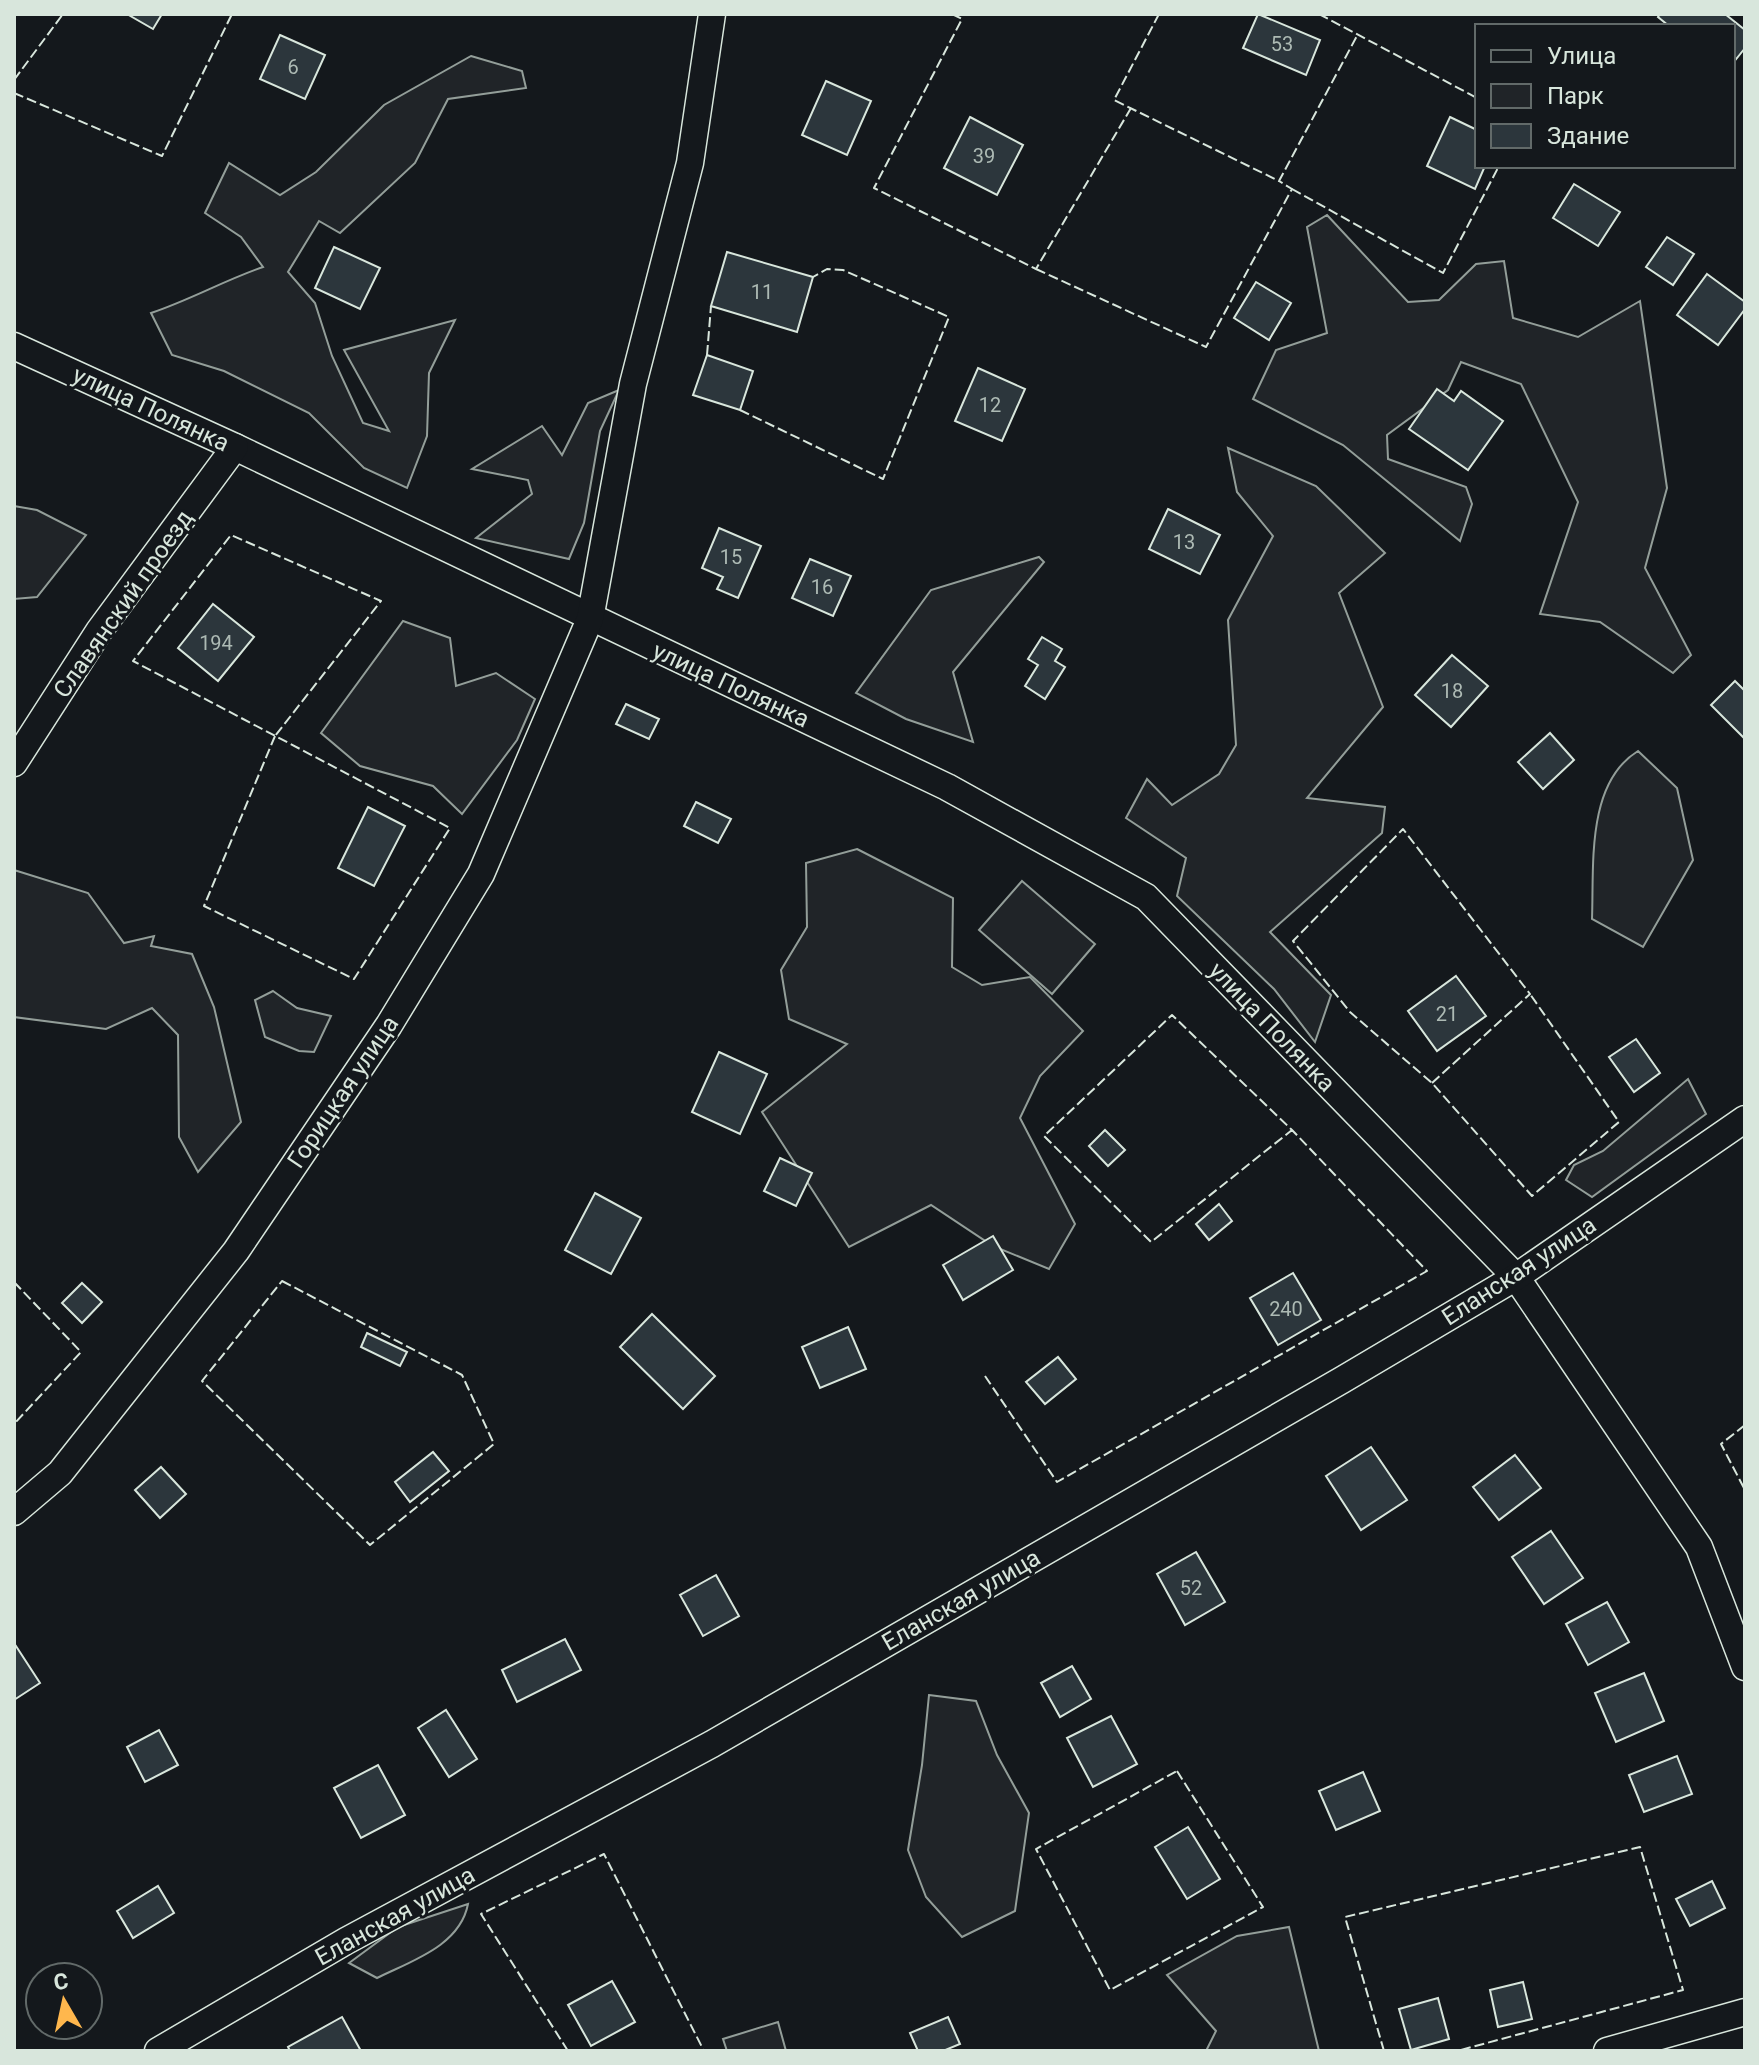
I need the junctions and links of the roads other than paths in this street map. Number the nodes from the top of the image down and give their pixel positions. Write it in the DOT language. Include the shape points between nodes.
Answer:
graph roads {
  1 [pos="712,14"];
  2 [pos="14,346"];
  3 [pos="235,447"];
  4 [pos="590,619"];
  5 [pos="14,763"];
  6 [pos="1745,1119"];
  7 [pos="1516,1277"];
  8 [pos="14,1512"];
  9 [pos="1745,1667"];
  10 [pos="1745,2012"];
  11 [pos="158,2051"];
  12 [pos="1607,2051"];
  1 -- 4 [label="street" via="690,163 633,384"];
  2 -- 3 [label="street, улица Полянка"];
  3 -- 4 [label="street, улица Полянка"];
  3 -- 5 [label="street, Славянский проезд" via="99,631"];
  4 -- 7 [label="street, улица Полянка" via="947,787 1146,897"];
  4 -- 8 [label="street, Горицкая улица" via="481,874 389,1025 236,1251 60,1473"];
  6 -- 7 [label="street, Еланская улица"];
  7 -- 9 [label="street, улица Полянка" via="1699,1547"];
  7 -- 11 [label="street, Еланская улица" via="712,1744 346,1941"];
  10 -- 12 [label="street"];
}
